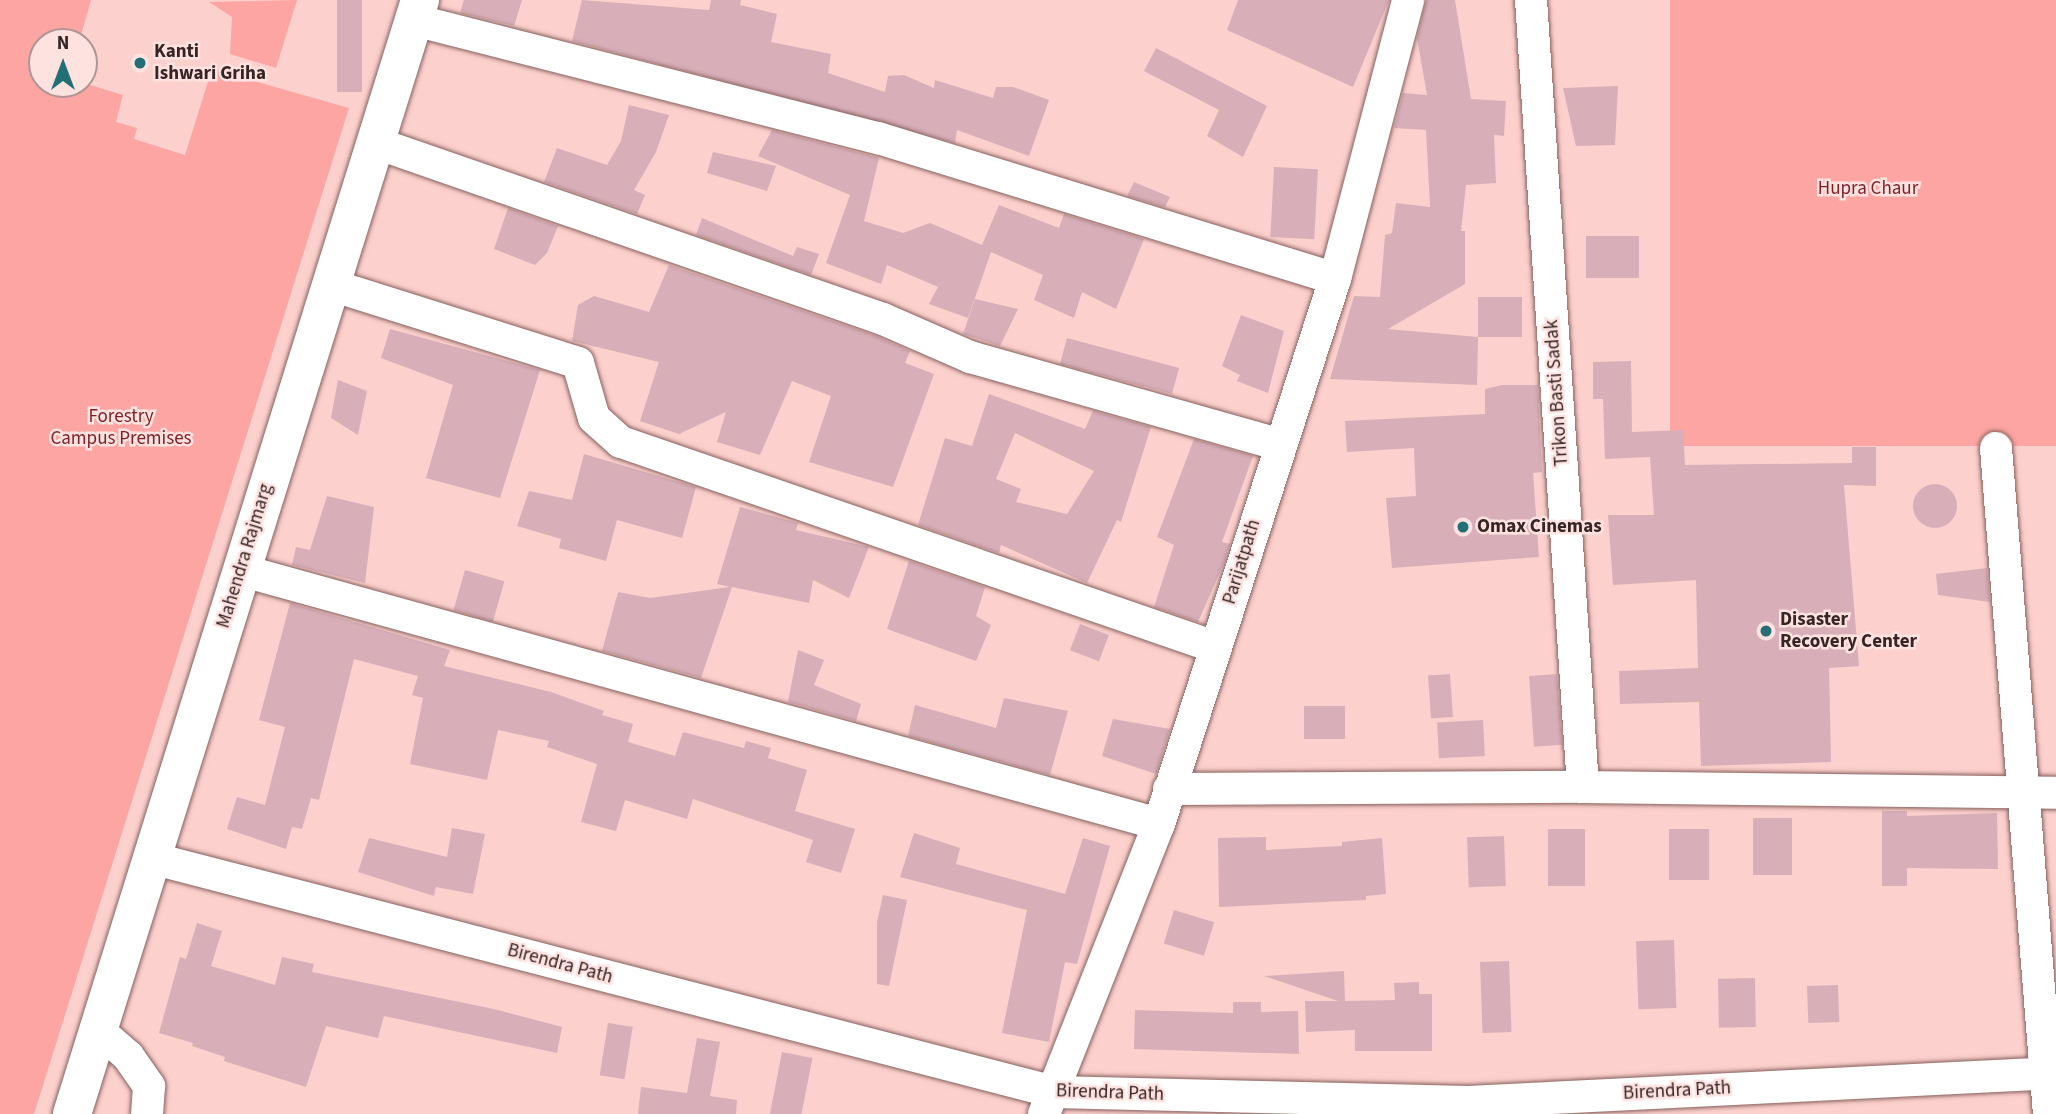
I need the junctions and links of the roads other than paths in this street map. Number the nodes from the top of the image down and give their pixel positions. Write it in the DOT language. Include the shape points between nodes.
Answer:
graph roads {
  1 [pos="1408,0"];
  2 [pos="1531,0"];
  3 [pos="417,10"];
  4 [pos="376,143"];
  5 [pos="1335,279"];
  6 [pos="331,285"];
  7 [pos="1278,444"];
  8 [pos="1996,448"];
  9 [pos="240,570"];
  10 [pos="1215,647"];
  11 [pos="1583,787"];
  12 [pos="1169,789"];
  13 [pos="2056,793"];
  14 [pos="2022,795"];
  15 [pos="1159,824"];
  16 [pos="151,858"];
  17 [pos="98,1030"];
  18 [pos="2051,1073"];
  19 [pos="1751,1101"];
  20 [pos="1049,1103"];
  21 [pos="1469,1108"];
  22 [pos="72,1114"];
  23 [pos="147,1114"];
  24 [pos="2049,1114"];
  1 -- 5 [label="street, Parijatpath"];
  2 -- 11 [label="street, Trikon Basti Sadak"];
  3 -- 4 [label="highway, Mahendra Rajmarg"];
  3 -- 5 [label="street" via="878,138"];
  4 -- 6 [label="highway, Mahendra Rajmarg"];
  4 -- 7 [label="street" via="883,319 970,357"];
  5 -- 7 [label="street, Parijatpath"];
  6 -- 9 [label="highway, Mahendra Rajmarg"];
  6 -- 10 [label="street" via="578,363 594,418 621,442"];
  7 -- 10 [label="street, Parijatpath"];
  8 -- 14 [label="street"];
  9 -- 15 [label="street"];
  9 -- 16 [label="highway, Mahendra Rajmarg"];
  10 -- 12 [label="street, Parijatpath"];
  11 -- 12 [label="street"];
  11 -- 14 [label="street"];
  12 -- 15 [label="street, Parijatpath"];
  13 -- 14 [label="street"];
  14 -- 18 [label="street"];
  15 -- 20 [label="street, Parijatpath"];
  16 -- 17 [label="highway, Mahendra Rajmarg"];
  16 -- 20 [label="street, Birendra Path"];
  17 -- 22 [label="highway, Mahendra Rajmarg"];
  17 -- 23 [label="street" via="128,1056 149,1086"];
  18 -- 19 [label="street, Birendra Path"];
  18 -- 24 [label="street"];
  19 -- 21 [label="street, Birendra Path"];
  20 -- 21 [label="street, Birendra Path"];
}
